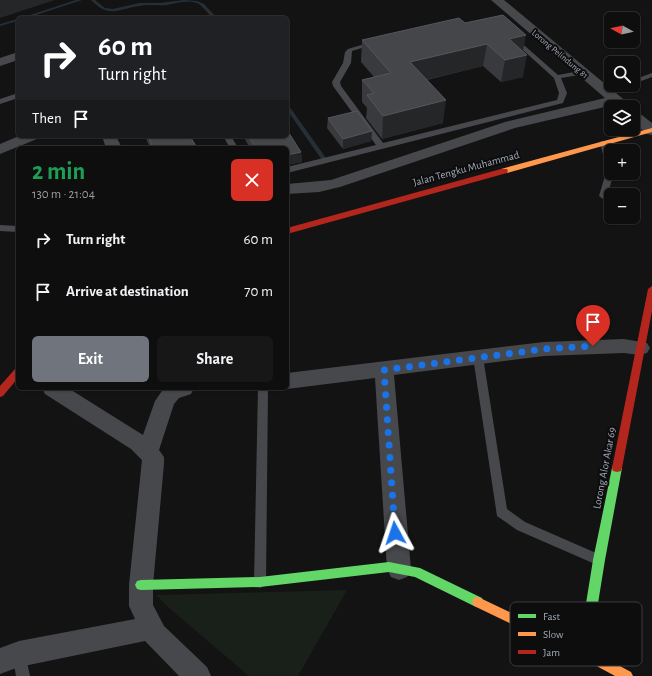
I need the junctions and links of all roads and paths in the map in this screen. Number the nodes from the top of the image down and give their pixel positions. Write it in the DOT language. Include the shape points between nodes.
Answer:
graph roads {
  1 [pos="496,0"];
  2 [pos="512,38"];
  3 [pos="384,42"];
  4 [pos="16,57"];
  5 [pos="0,62"];
  6 [pos="582,72"];
  7 [pos="652,75"];
  8 [pos="557,77"];
  9 [pos="640,79"];
  10 [pos="16,96"];
  11 [pos="615,100"];
  12 [pos="0,102"];
  13 [pos="604,103"];
  14 [pos="640,121"];
  15 [pos="652,130"];
  16 [pos="27,138"];
  17 [pos="604,143"];
  18 [pos="382,146"];
  19 [pos="0,149"];
  20 [pos="289,169"];
  21 [pos="289,189"];
  22 [pos="603,196"];
  23 [pos="0,228"];
  24 [pos="16,229"];
  25 [pos="289,229"];
  26 [pos="652,289"];
  27 [pos="646,350"];
  28 [pos="478,357"];
  29 [pos="384,370"];
  30 [pos="16,376"];
  31 [pos="289,381"];
  32 [pos="55,390"];
  33 [pos="178,390"];
  34 [pos="263,390"];
  35 [pos="0,394"];
  36 [pos="148,452"];
  37 [pos="599,560"];
  38 [pos="399,569"];
  39 [pos="260,582"];
  40 [pos="141,585"];
  41 [pos="592,602"];
  42 [pos="510,617"];
  43 [pos="151,628"];
  44 [pos="14,664"];
  45 [pos="609,666"];
  46 [pos="198,676"];
  47 [pos="628,676"];
  1 -- 6 [label="street, Lorong Pelindung 81"];
  2 -- 8 [label="lane"];
  3 -- 18 [label="lane" via="350,50 347,63 336,82"];
  4 -- 5 [label="street"];
  6 -- 8 [label="lane"];
  6 -- 11 [label="street, Lorong Pelindung 81"];
  7 -- 9 [label="lane"];
  8 -- 18 [label="lane" via="563,93 560,101 553,104"];
  10 -- 12 [label="lane"];
  13 -- 21 [label="street" via="510,125 334,184 318,188"];
  14 -- 15 [label="street"];
  15 -- 17 [label="street, Jalan Tengku Muhammad"];
  16 -- 19 [label="street"];
  17 -- 22 [label="lane" via="611,169"];
  17 -- 25 [label="street, Jalan Tengku Muhammad"];
  18 -- 20 [label="lane"];
  23 -- 24 [label="lane"];
  26 -- 27 [label="street, Lorong Alor Akar 69"];
  27 -- 28 [label="street" via="624,346 558,348"];
  27 -- 37 [label="street, Lorong Alor Akar 69"];
  28 -- 29 [label="street"];
  28 -- 37 [label="lane" via="501,512 521,526"];
  29 -- 31 [label="street"];
  29 -- 38 [label="street"];
  30 -- 35 [label="street"];
  32 -- 36 [label="street"];
  33 -- 36 [label="street" via="172,392 165,401"];
  34 -- 39 [label="lane"];
  36 -- 40 [label="street" via="153,457 153,464"];
  37 -- 41 [label="street, Lorong Alor Akar 69"];
  38 -- 39 [label="street" via="374,568"];
  38 -- 42 [label="street" via="416,572"];
  39 -- 40 [label="street"];
  40 -- 43 [label="street" via="141,606"];
  43 -- 44 [label="street"];
  43 -- 46 [label="street" via="155,635"];
  45 -- 47 [label="street"];
}
